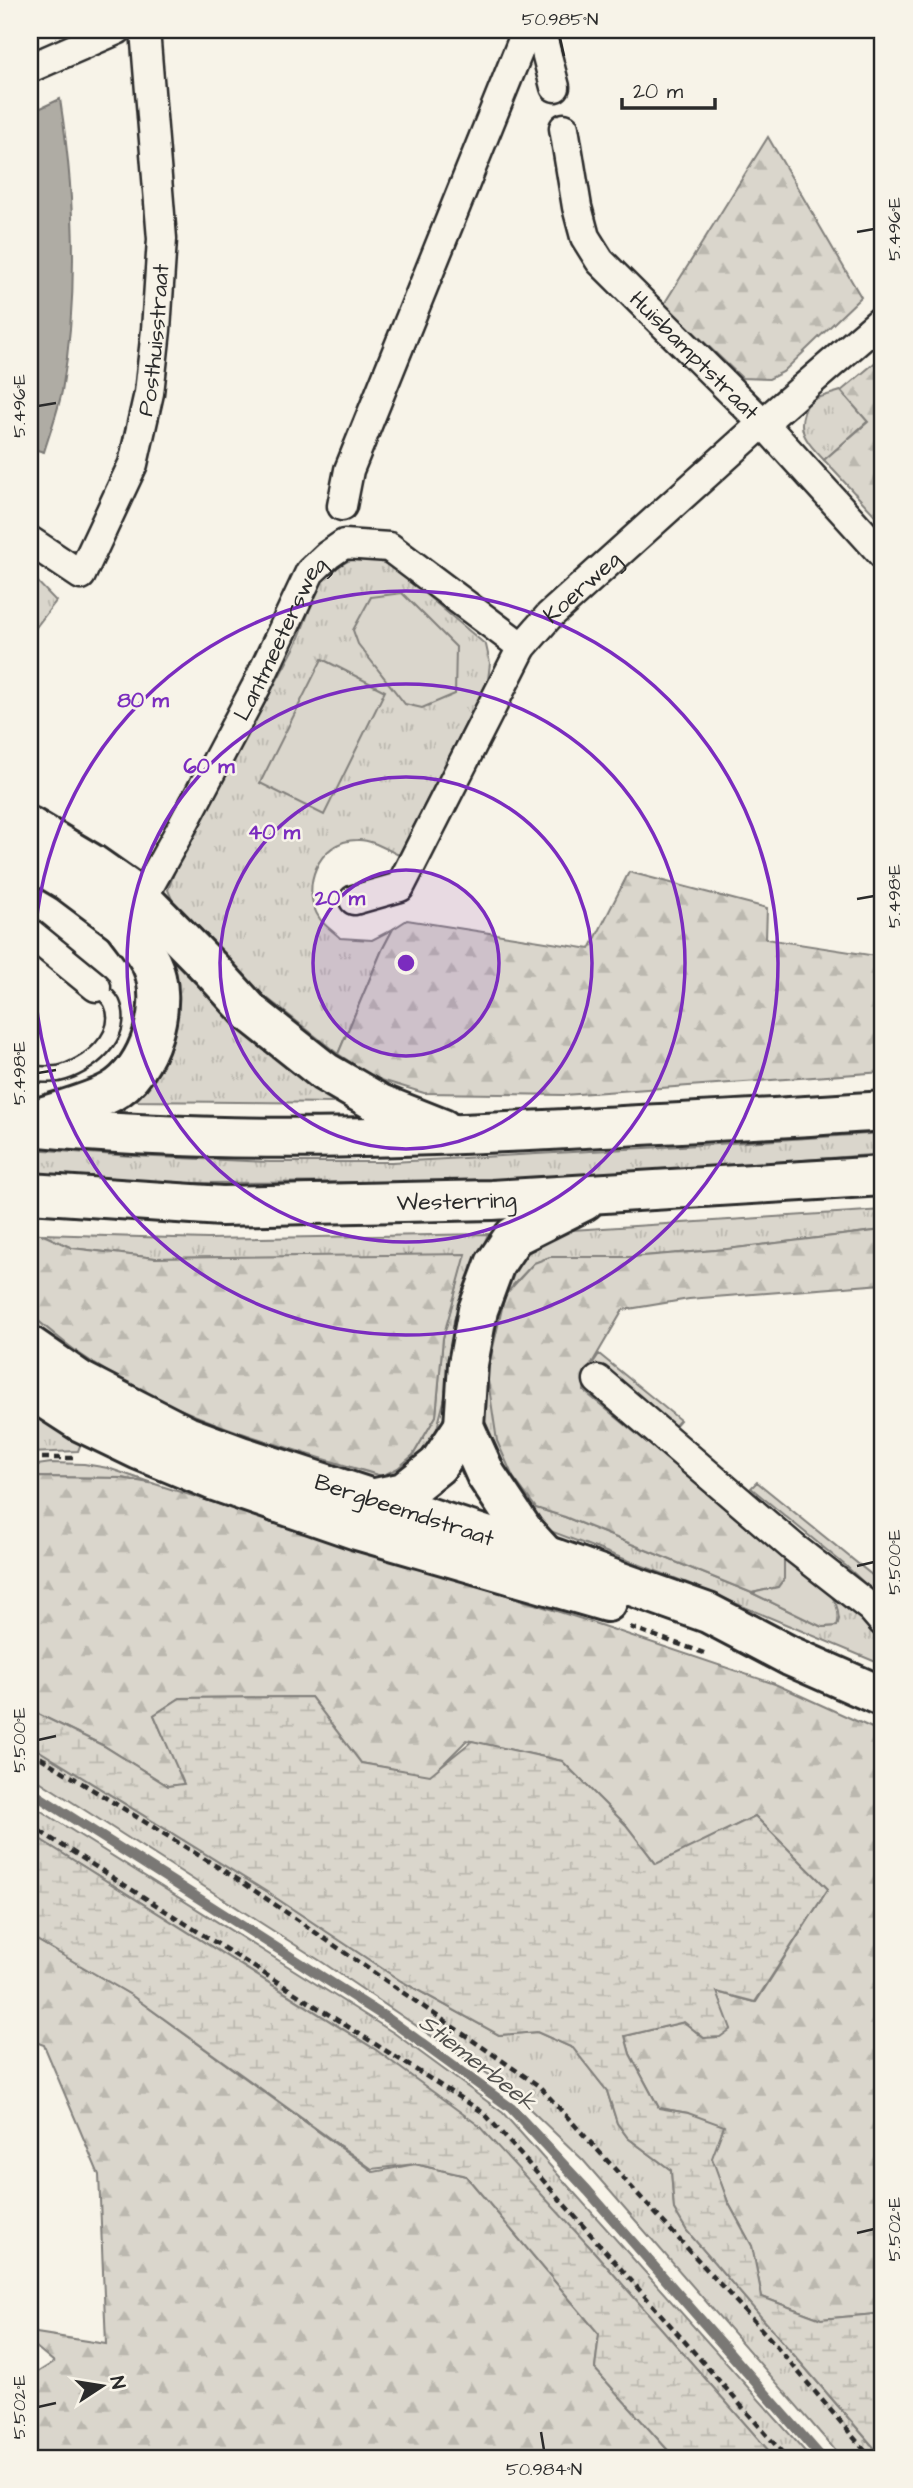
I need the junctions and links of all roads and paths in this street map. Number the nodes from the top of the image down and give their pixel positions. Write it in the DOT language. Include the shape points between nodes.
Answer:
graph roads {
  1 [pos="117,30"];
  2 [pos="145,30"];
  3 [pos="527,30"];
  4 [pos="534,30"];
  5 [pos="30,68"];
  6 [pos="555,87"];
  7 [pos="564,128"];
  8 [pos="883,319"];
  9 [pos="763,422"];
  10 [pos="342,506"];
  11 [pos="30,541"];
  12 [pos="883,555"];
  13 [pos="37,581"];
  14 [pos="30,589"];
  15 [pos="522,647"];
  16 [pos="30,827"];
  17 [pos="30,859"];
  18 [pos="354,900"];
  19 [pos="132,911"];
  20 [pos="30,933"];
  21 [pos="96,987"];
  22 [pos="30,1074"];
  23 [pos="883,1111"];
  24 [pos="30,1124"];
  25 [pos="458,1135"];
  26 [pos="883,1176"];
  27 [pos="30,1193"];
  28 [pos="599,1194"];
  29 [pos="30,1346"];
  30 [pos="598,1380"];
  31 [pos="30,1390"];
  32 [pos="464,1426"];
  33 [pos="30,1458"];
  34 [pos="81,1458"];
  35 [pos="370,1499"];
  36 [pos="278,1503"];
  37 [pos="545,1555"];
  38 [pos="883,1622"];
  39 [pos="790,1656"];
  40 [pos="883,1697"];
  41 [pos="30,1751"];
  42 [pos="30,1825"];
  43 [pos="787,2458"];
  44 [pos="871,2458"];
  1 -- 5 [label="street"];
  2 -- 11 [label="street, Posthuisstraat" via="162,239 156,330 133,464 81,575"];
  3 -- 10 [label="street" via="349,470"];
  4 -- 6 [label="street" via="544,44"];
  7 -- 9 [label="street, Huisbamptstraat" via="585,237 600,261"];
  8 -- 9 [label="street, Koerweg"];
  9 -- 12 [label="street, Huisbamptstraat"];
  9 -- 15 [label="street, Koerweg" via="549,616"];
  13 -- 14 [label="path"];
  15 -- 18 [label="street, Koerweg" via="400,887"];
  15 -- 19 [label="street, Lantmeetersweg" via="389,547 344,544 336,549 310,572 256,687"];
  16 -- 19 [label="main road" via="92,864"];
  17 -- 19 [label="main road"];
  19 -- 24 [label="main road" via="159,1002 140,1066 112,1091"];
  19 -- 25 [label="main road" via="211,968 252,1014 326,1072 380,1104"];
  20 -- 21 [label="street"];
  21 -- 22 [label="lane" via="111,1002 116,1019 106,1045 84,1063 58,1074"];
  23 -- 25 [label="main road"];
  24 -- 25 [label="main road" via="113,1133 245,1137"];
  26 -- 28 [label="main road, Westerring"];
  27 -- 28 [label="main road, Westerring" via="222,1206"];
  28 -- 32 [label="main road" via="514,1236 495,1264 478,1310"];
  29 -- 35 [label="main road, Bergbeemdstraat" via="82,1382 187,1436"];
  30 -- 38 [label="street"];
  31 -- 36 [label="main road, Bergbeemdstraat" via="130,1446"];
  32 -- 35 [label="main road" via="439,1465 404,1492"];
  32 -- 37 [label="main road" via="486,1475 523,1532"];
  33 -- 34 [label="path"];
  35 -- 36 [label="main road"];
  35 -- 37 [label="main road, Bergbeemdstraat"];
  36 -- 39 [label="main road, Bergbeemdstraat"];
  37 -- 39 [label="main road, Bergbeemdstraat" via="708,1614"];
  39 -- 40 [label="main road, Bergbeemdstraat"];
  41 -- 44 [label="path" via="242,1882 539,2086 774,2342"];
  42 -- 43 [label="path" via="484,2113"];
}
